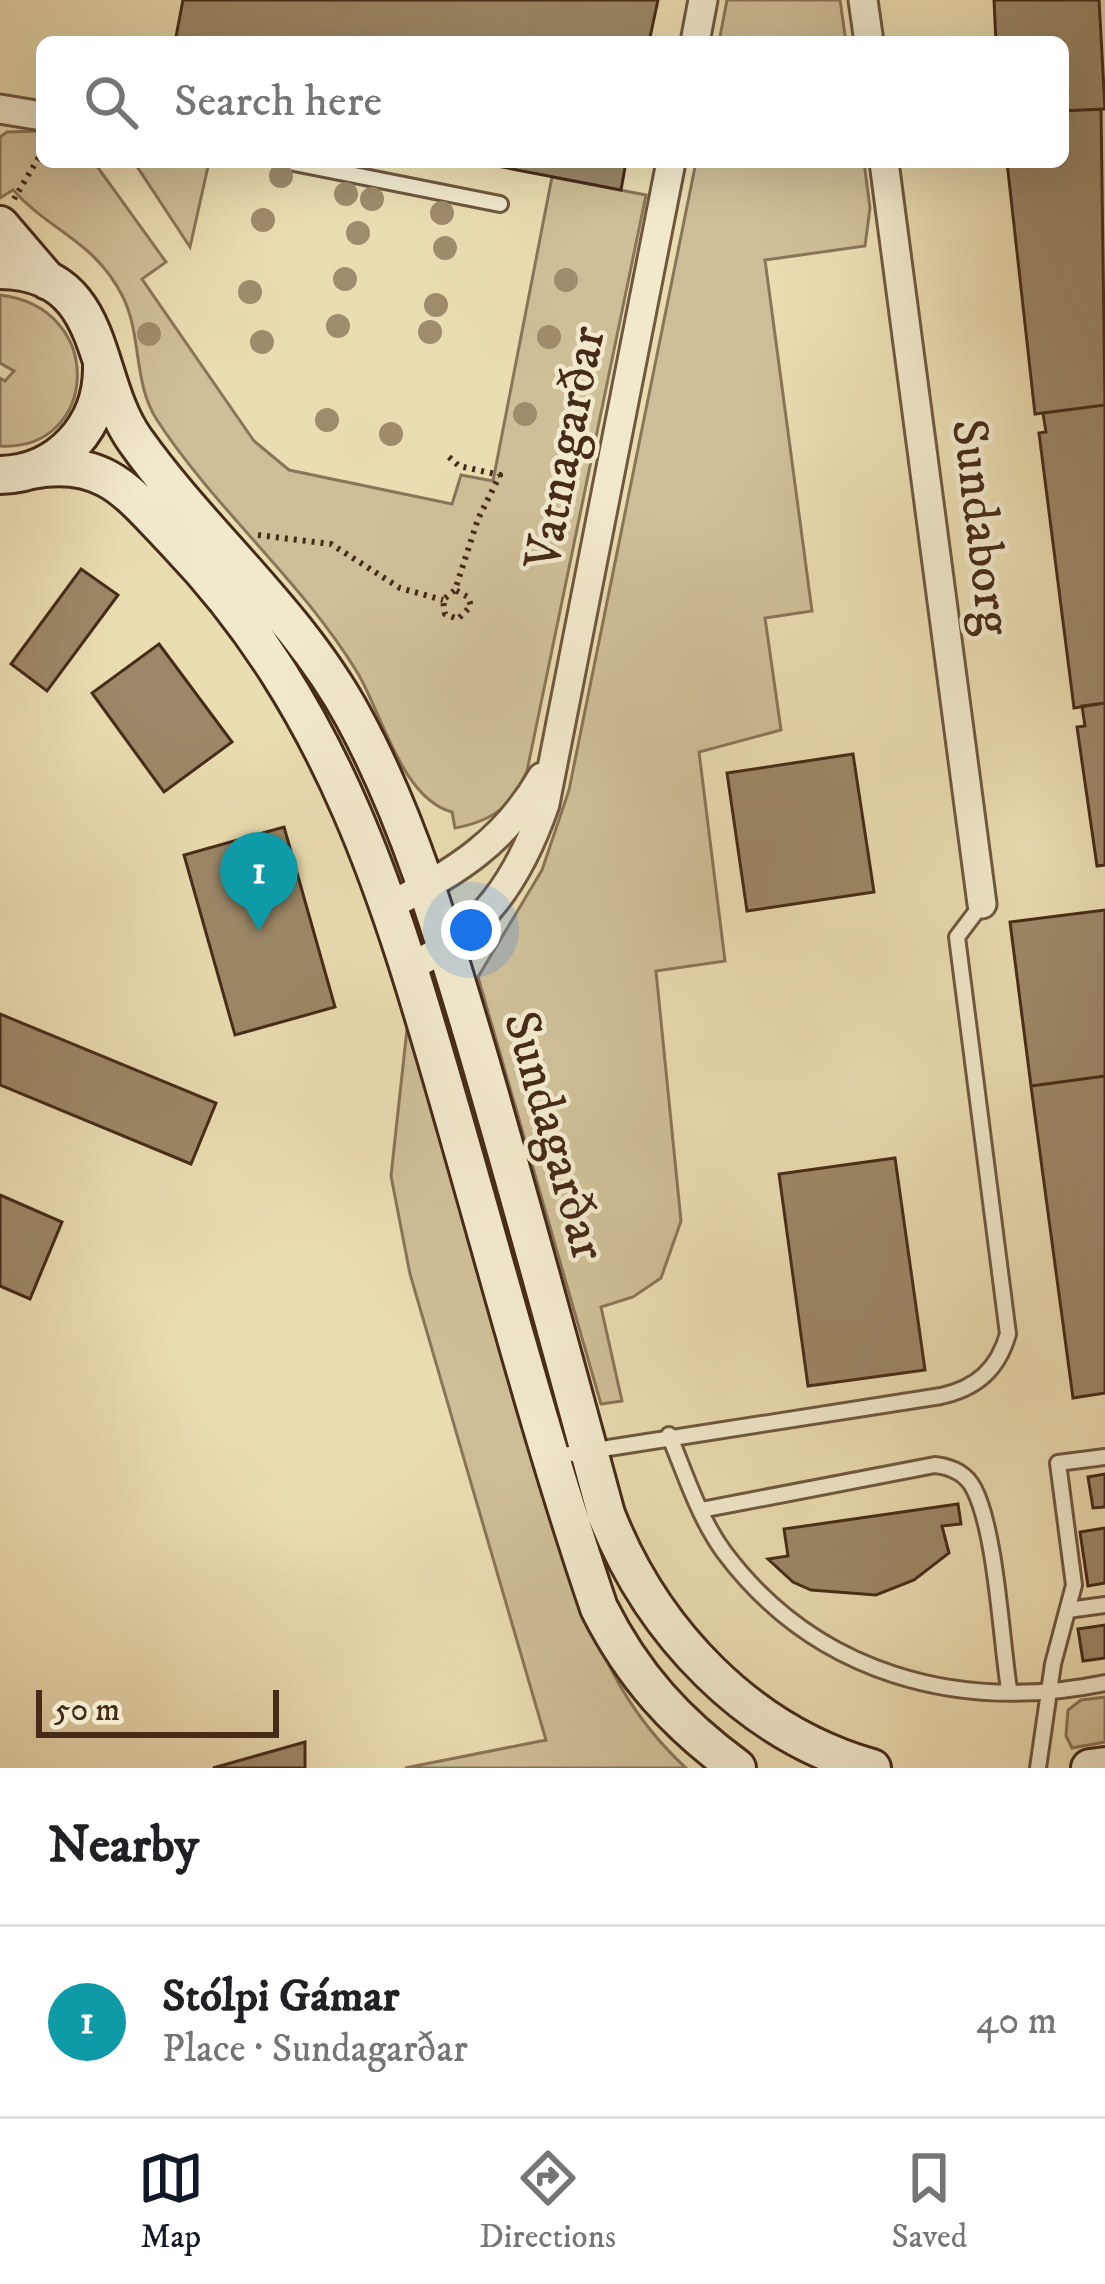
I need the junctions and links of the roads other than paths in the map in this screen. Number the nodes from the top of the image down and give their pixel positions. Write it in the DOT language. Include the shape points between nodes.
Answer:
graph roads {
  1 [pos="703,0"];
  2 [pos="863,0"];
  3 [pos="695,36"];
  4 [pos="868,36"];
  5 [pos="0,109"];
  6 [pos="36,115"];
  7 [pos="320,168"];
  8 [pos="670,168"];
  9 [pos="885,168"];
  10 [pos="500,204"];
  11 [pos="1,217"];
  12 [pos="0,270"];
  13 [pos="48,281"];
  14 [pos="102,357"];
  15 [pos="16,473"];
  16 [pos="556,752"];
  17 [pos="409,896"];
  18 [pos="982,904"];
  19 [pos="448,950"];
  20 [pos="410,966"];
  21 [pos="669,1435"];
  22 [pos="589,1449"];
  23 [pos="551,1457"];
  24 [pos="1105,1457"];
  25 [pos="701,1510"];
  26 [pos="1105,1605"];
  27 [pos="1068,1610"];
  28 [pos="1105,1683"];
  29 [pos="1009,1689"];
  30 [pos="1048,1690"];
  31 [pos="833,1762"];
  32 [pos="1105,1766"];
  33 [pos="737,1768"];
  34 [pos="872,1768"];
  35 [pos="1038,1768"];
  36 [pos="1090,1768"];
  1 -- 3 [label="street"];
  2 -- 4 [label="street"];
  5 -- 6 [label="street"];
  7 -- 10 [label="lane"];
  8 -- 16 [label="street, Vatnagarðar"];
  9 -- 18 [label="street, Sundaborg"];
  11 -- 13 [label="main road, Sundagarðar"];
  12 -- 13 [label="main road"];
  13 -- 14 [label="main road, Sundagarðar" via="74,300"];
  14 -- 15 [label="main road, Sundagarðar" via="103,386 80,438"];
  14 -- 17 [label="main road, Sundagarðar" via="131,436 328,674 371,753"];
  15 -- 17 [label="main road, Sundagarðar" via="95,471 125,490 203,571 274,660"];
  16 -- 17 [label="street, Vatnagarðar" via="493,843"];
  16 -- 19 [label="street, Vatnagarðar" via="531,844 508,887"];
  17 -- 19 [label="main road, Sundagarðar"];
  17 -- 20 [label="main road, Sundagarðar"];
  18 -- 21 [label="lane" via="957,937 1007,1334 996,1364 972,1386 941,1396"];
  19 -- 20 [label="street, Vatnagarðar"];
  19 -- 22 [label="main road, Sundagarðar"];
  20 -- 23 [label="main road, Sundagarðar"];
  21 -- 22 [label="lane"];
  21 -- 25 [label="lane"];
  22 -- 23 [label="lane"];
  22 -- 31 [label="main road, Sundagarðar" via="627,1567 681,1644 731,1692"];
  23 -- 33 [label="main road, Sundagarðar" via="623,1657 662,1705"];
  24 -- 27 [label="lane" via="1058,1463 1074,1585"];
  25 -- 29 [label="lane" via="721,1549 765,1601 837,1652 894,1679"];
  25 -- 29 [label="lane" via="935,1465 954,1468 974,1487 983,1520"];
  26 -- 27 [label="lane"];
  27 -- 30 [label="lane"];
  28 -- 30 [label="lane"];
  29 -- 30 [label="lane"];
  30 -- 35 [label="lane"];
  31 -- 34 [label="main road, Sundagarðar"];
  32 -- 36 [label="main road"];
}
